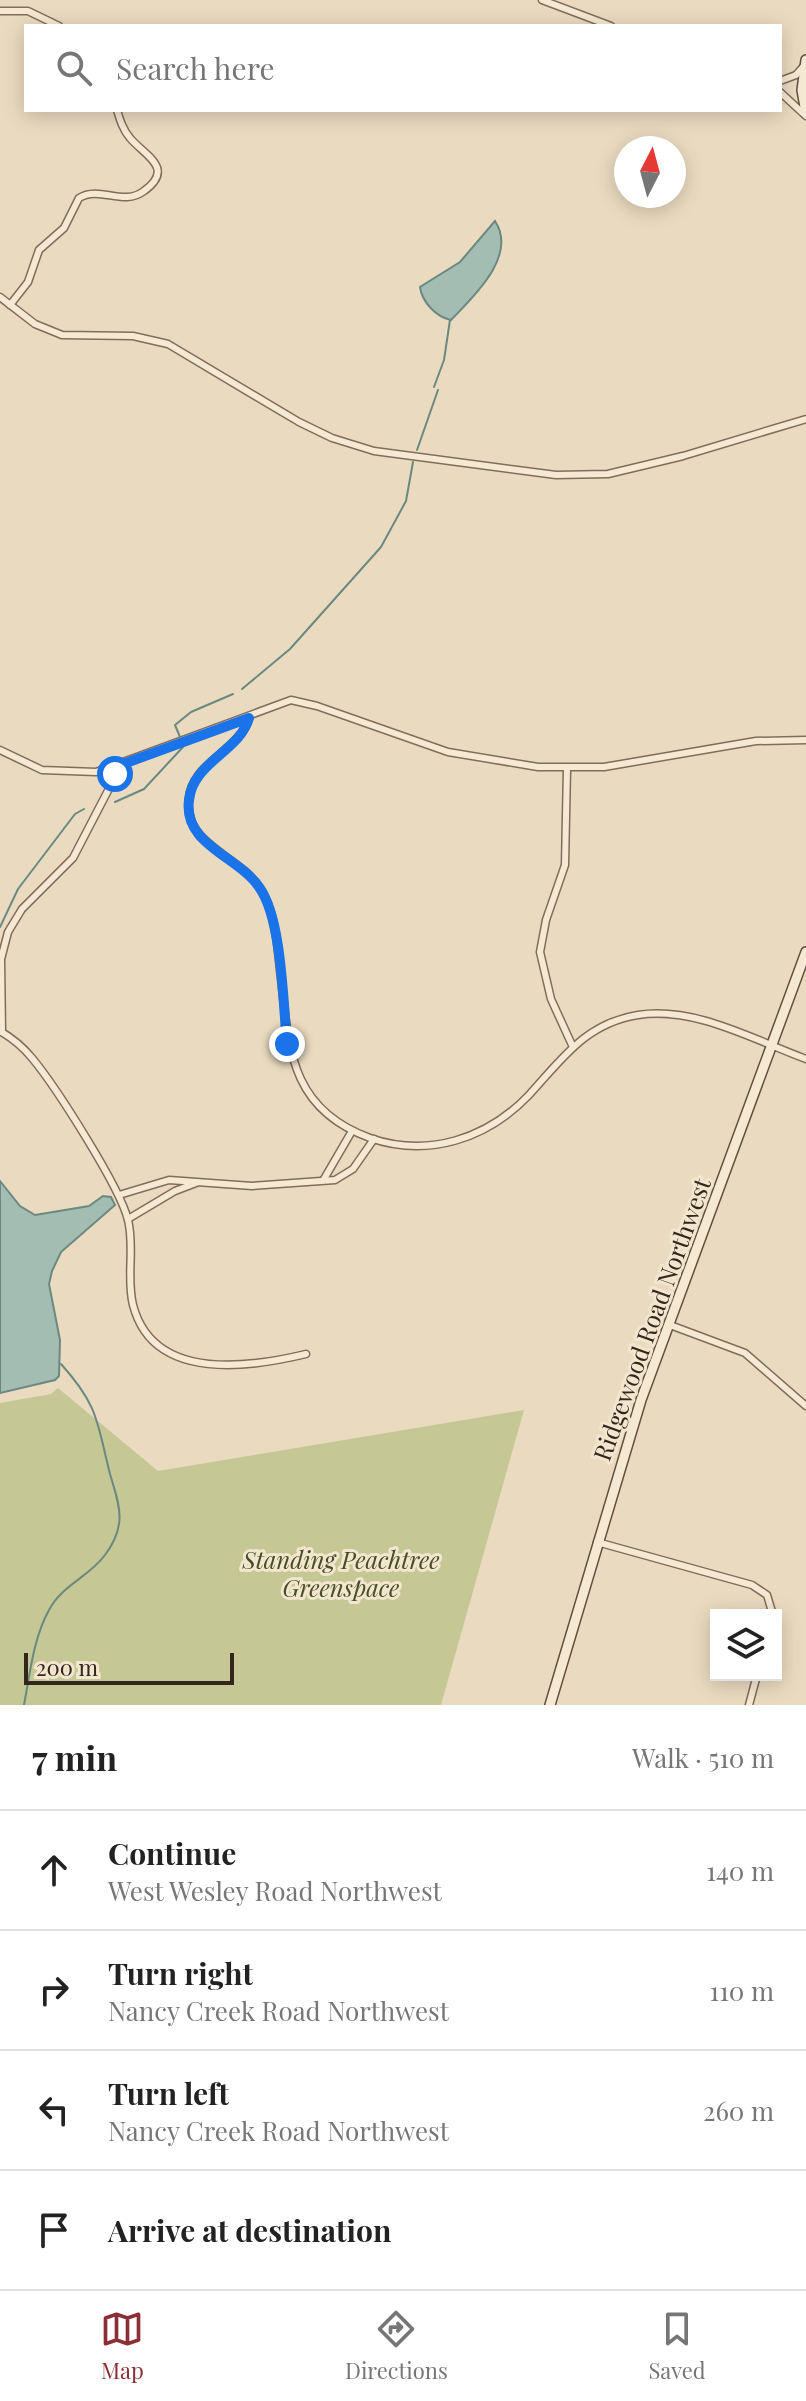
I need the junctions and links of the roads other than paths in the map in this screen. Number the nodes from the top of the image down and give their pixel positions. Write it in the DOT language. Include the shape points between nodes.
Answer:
graph roads {
  1 [pos="542,0"];
  2 [pos="0,11"];
  3 [pos="55,24"];
  4 [pos="606,24"];
  5 [pos="804,64"];
  6 [pos="782,81"];
  7 [pos="782,94"];
  8 [pos="118,112"];
  9 [pos="806,115"];
  10 [pos="0,297"];
  11 [pos="10,305"];
  12 [pos="806,419"];
  13 [pos="249,718"];
  14 [pos="806,740"];
  15 [pos="0,750"];
  16 [pos="115,767"];
  17 [pos="567,768"];
  18 [pos="806,952"];
  19 [pos="1,1031"];
  20 [pos="572,1045"];
  21 [pos="771,1046"];
  22 [pos="806,1059"];
  23 [pos="352,1131"];
  24 [pos="374,1139"];
  25 [pos="324,1179"];
  26 [pos="196,1183"];
  27 [pos="119,1195"];
  28 [pos="128,1219"];
  29 [pos="670,1325"];
  30 [pos="306,1354"];
  31 [pos="806,1406"];
  32 [pos="596,1542"];
  33 [pos="771,1609"];
  34 [pos="755,1681"];
  35 [pos="550,1705"];
  36 [pos="749,1705"];
  1 -- 4 [label="street"];
  2 -- 3 [label="street" via="28,11"];
  5 -- 6 [label="street"];
  5 -- 9 [label="street"];
  7 -- 9 [label="street"];
  8 -- 11 [label="street" via="129,138 157,164 155,179 135,196 93,192 79,198 64,228 39,250 28,282"];
  10 -- 11 [label="street"];
  11 -- 12 [label="street" via="62,335 133,336 168,344 299,422 351,446 385,452 556,475 608,474"];
  13 -- 16 [label="street"];
  13 -- 17 [label="street" via="282,702 300,700 448,752"];
  13 -- 23 [label="street" via="194,781 190,816 199,835 243,868 263,892 293,1062 318,1106"];
  14 -- 17 [label="street" via="756,741 640,763"];
  15 -- 16 [label="street" via="25,764 61,773"];
  16 -- 19 [label="street" via="113,781 73,858 22,909 8,932 1,959"];
  17 -- 20 [label="street" via="565,865 540,952 551,999"];
  18 -- 21 [label="street, Ridgewood Road Northwest"];
  19 -- 27 [label="street" via="38,1065"];
  20 -- 21 [label="street" via="615,1021 661,1013 698,1019"];
  20 -- 24 [label="street" via="519,1105 472,1137 422,1147"];
  21 -- 22 [label="street"];
  21 -- 29 [label="street, Ridgewood Road Northwest"];
  23 -- 24 [label="street"];
  23 -- 25 [label="street"];
  24 -- 25 [label="street" via="353,1169 335,1180"];
  25 -- 26 [label="street" via="262,1186"];
  26 -- 27 [label="street" via="159,1181"];
  26 -- 28 [label="street"];
  27 -- 28 [label="street"];
  28 -- 30 [label="street" via="133,1303 143,1326 160,1345 184,1358 224,1366 256,1366"];
  29 -- 31 [label="street" via="745,1353"];
  29 -- 32 [label="street, Ridgewood Road Northwest"];
  32 -- 33 [label="street" via="752,1585 767,1595"];
  32 -- 35 [label="street, Ridgewood Road Northwest"];
  34 -- 36 [label="street"];
}
